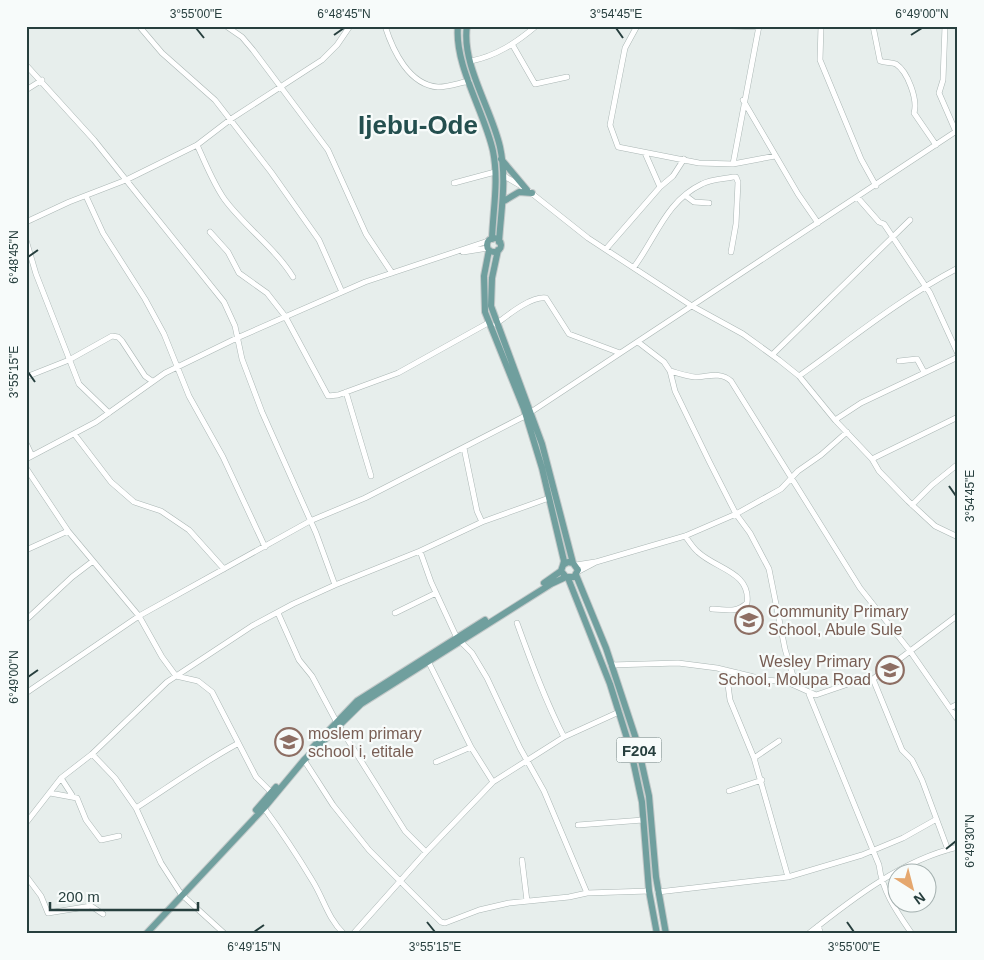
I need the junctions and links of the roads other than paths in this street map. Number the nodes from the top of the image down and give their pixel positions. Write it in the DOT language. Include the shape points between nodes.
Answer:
graph roads {
  1 [pos="139,26"];
  2 [pos="226,26"];
  3 [pos="350,26"];
  4 [pos="385,26"];
  5 [pos="458,26"];
  6 [pos="467,26"];
  7 [pos="536,26"];
  8 [pos="637,26"];
  9 [pos="730,26"];
  10 [pos="822,26"];
  11 [pos="873,26"];
  12 [pos="945,26"];
  13 [pos="759,27"];
  14 [pos="512,44"];
  15 [pos="471,61"];
  16 [pos="26,66"];
  17 [pos="567,77"];
  18 [pos="42,80"];
  19 [pos="469,81"];
  20 [pos="281,88"];
  21 [pos="26,90"];
  22 [pos="743,100"];
  23 [pos="230,119"];
  24 [pos="957,131"];
  25 [pos="197,145"];
  26 [pos="936,145"];
  27 [pos="644,153"];
  28 [pos="775,156"];
  29 [pos="501,158"];
  30 [pos="684,159"];
  31 [pos="733,164"];
  32 [pos="495,172"];
  33 [pos="504,176"];
  34 [pos="126,180"];
  35 [pos="454,182"];
  36 [pos="876,186"];
  37 [pos="660,187"];
  38 [pos="530,191"];
  39 [pos="86,196"];
  40 [pos="686,196"];
  41 [pos="858,198"];
  42 [pos="504,201"];
  43 [pos="709,204"];
  44 [pos="910,220"];
  45 [pos="26,222"];
  46 [pos="818,223"];
  47 [pos="210,232"];
  48 [pos="892,238"];
  49 [pos="26,240"];
  50 [pos="500,242"];
  51 [pos="489,244"];
  52 [pos="498,250"];
  53 [pos="606,250"];
  54 [pos="731,252"];
  55 [pos="634,267"];
  56 [pos="958,268"];
  57 [pos="392,273"];
  58 [pos="293,278"];
  59 [pos="925,286"];
  60 [pos="342,292"];
  61 [pos="692,306"];
  62 [pos="285,316"];
  63 [pos="488,323"];
  64 [pos="496,324"];
  65 [pos="237,338"];
  66 [pos="638,342"];
  67 [pos="620,353"];
  68 [pos="772,355"];
  69 [pos="958,355"];
  70 [pos="69,360"];
  71 [pos="899,362"];
  72 [pos="176,367"];
  73 [pos="670,371"];
  74 [pos="924,372"];
  75 [pos="799,376"];
  76 [pos="26,377"];
  77 [pos="152,381"];
  78 [pos="346,392"];
  79 [pos="109,413"];
  80 [pos="528,414"];
  81 [pos="958,417"];
  82 [pos="835,420"];
  83 [pos="847,432"];
  84 [pos="75,435"];
  85 [pos="26,443"];
  86 [pos="464,448"];
  87 [pos="29,458"];
  88 [pos="872,459"];
  89 [pos="958,464"];
  90 [pos="26,468"];
  91 [pos="371,476"];
  92 [pos="793,478"];
  93 [pos="549,498"];
  94 [pos="912,505"];
  95 [pos="736,514"];
  96 [pos="310,521"];
  97 [pos="482,522"];
  98 [pos="68,531"];
  99 [pos="685,536"];
  100 [pos="958,537"];
  101 [pos="265,547"];
  102 [pos="26,550"];
  103 [pos="420,551"];
  104 [pos="93,561"];
  105 [pos="596,562"];
  106 [pos="574,564"];
  107 [pos="562,568"];
  108 [pos="224,569"];
  109 [pos="576,574"];
  110 [pos="567,578"];
  111 [pos="335,585"];
  112 [pos="436,592"];
  113 [pos="712,609"];
  114 [pos="278,613"];
  115 [pos="395,613"];
  116 [pos="958,615"];
  117 [pos="139,616"];
  118 [pos="26,620"];
  119 [pos="517,624"];
  120 [pos="458,638"];
  121 [pos="910,651"];
  122 [pos="428,661"];
  123 [pos="611,665"];
  124 [pos="726,670"];
  125 [pos="176,676"];
  126 [pos="873,679"];
  127 [pos="796,686"];
  128 [pos="26,693"];
  129 [pos="809,694"];
  130 [pos="958,704"];
  131 [pos="950,708"];
  132 [pos="619,712"];
  133 [pos="958,720"];
  134 [pos="338,724"];
  135 [pos="564,736"];
  136 [pos="779,741"];
  137 [pos="238,744"];
  138 [pos="471,747"];
  139 [pos="92,754"];
  140 [pos="754,758"];
  141 [pos="526,759"];
  142 [pos="304,760"];
  143 [pos="436,762"];
  144 [pos="61,778"];
  145 [pos="762,780"];
  146 [pos="493,782"];
  147 [pos="729,791"];
  148 [pos="271,792"];
  149 [pos="50,793"];
  150 [pos="72,795"];
  151 [pos="136,808"];
  152 [pos="264,808"];
  153 [pos="643,820"];
  154 [pos="935,820"];
  155 [pos="26,823"];
  156 [pos="578,825"];
  157 [pos="119,836"];
  158 [pos="958,848"];
  159 [pos="873,850"];
  160 [pos="948,850"];
  161 [pos="426,852"];
  162 [pos="522,860"];
  163 [pos="26,876"];
  164 [pos="788,877"];
  165 [pos="399,881"];
  166 [pos="881,883"];
  167 [pos="649,891"];
  168 [pos="658,892"];
  169 [pos="587,893"];
  170 [pos="182,895"];
  171 [pos="527,901"];
  172 [pos="104,914"];
  173 [pos="818,926"];
  174 [pos="151,932"];
  175 [pos="357,932"];
  176 [pos="141,934"];
  177 [pos="225,934"];
  178 [pos="344,934"];
  179 [pos="658,934"];
  180 [pos="666,934"];
  181 [pos="808,934"];
  182 [pos="821,934"];
  183 [pos="912,934"];
  1 -- 23 [label="street" via="162,53 215,100"];
  2 -- 20 [label="street" via="242,36"];
  3 -- 20 [label="street" via="330,53"];
  4 -- 19 [label="street" via="401,59 421,83 444,87"];
  5 -- 19 [label="main road, F204" via="458,39"];
  6 -- 15 [label="main road, F204"];
  7 -- 14 [label="street"];
  8 -- 27 [label="street" via="625,48 610,125 618,147"];
  9 -- 13 [label="street"];
  10 -- 36 [label="street" via="820,60 861,159"];
  11 -- 26 [label="street" via="880,61 896,64 905,74 916,105 914,112"];
  12 -- 24 [label="street" via="940,93"];
  13 -- 22 [label="street"];
  14 -- 15 [label="street" via="492,56"];
  14 -- 17 [label="street" via="535,84"];
  15 -- 29 [label="main road, F204" via="498,138"];
  16 -- 18 [label="street"];
  18 -- 21 [label="street"];
  18 -- 34 [label="street"];
  19 -- 32 [label="main road, F204" via="490,140"];
  20 -- 23 [label="street"];
  20 -- 57 [label="street" via="328,150 366,234"];
  22 -- 28 [label="street"];
  22 -- 31 [label="street"];
  23 -- 25 [label="street"];
  23 -- 60 [label="street" via="311,227"];
  24 -- 26 [label="street"];
  25 -- 34 [label="street"];
  25 -- 58 [label="street" via="224,199 272,248"];
  26 -- 36 [label="street"];
  27 -- 30 [label="street"];
  27 -- 37 [label="street"];
  28 -- 31 [label="street"];
  28 -- 46 [label="street"];
  29 -- 33 [label="main road, F204"];
  29 -- 38 [label="main road"];
  30 -- 31 [label="street"];
  30 -- 37 [label="street" via="673,176"];
  32 -- 35 [label="street"];
  32 -- 51 [label="main road, F204" via="496,194"];
  33 -- 38 [label="street"];
  33 -- 42 [label="main road, F204"];
  34 -- 39 [label="street"];
  34 -- 65 [label="street" via="217,292 235,326"];
  36 -- 41 [label="street"];
  37 -- 53 [label="street"];
  38 -- 42 [label="main road" via="519,192"];
  38 -- 53 [label="street" via="572,227"];
  39 -- 45 [label="street"];
  39 -- 72 [label="street" via="103,232 145,298 172,350"];
  40 -- 43 [label="street" via="694,202"];
  40 -- 54 [label="street" via="704,183 736,177 737,210"];
  40 -- 55 [label="street" via="662,220"];
  41 -- 46 [label="street"];
  41 -- 48 [label="street" via="884,224"];
  42 -- 50 [label="main road, F204"];
  44 -- 48 [label="street"];
  46 -- 61 [label="street"];
  47 -- 62 [label="street" via="228,252 239,274 267,293"];
  48 -- 59 [label="street"];
  48 -- 68 [label="street"];
  49 -- 70 [label="street"];
  50 -- 51 [label="main road"];
  50 -- 52 [label="main road, F204"];
  51 -- 52 [label="main road" via="492,252"];
  51 -- 57 [label="street"];
  51 -- 63 [label="main road, F204" via="484,284"];
  52 -- 64 [label="main road, F204" via="491,287 491,306"];
  53 -- 55 [label="street"];
  55 -- 61 [label="street"];
  56 -- 59 [label="street"];
  57 -- 60 [label="street"];
  59 -- 69 [label="street"];
  59 -- 75 [label="street"];
  60 -- 62 [label="street"];
  61 -- 66 [label="street"];
  61 -- 68 [label="street" via="743,334"];
  62 -- 65 [label="street"];
  62 -- 78 [label="street" via="328,396"];
  63 -- 78 [label="street" via="398,373"];
  63 -- 80 [label="main road, F204"];
  64 -- 67 [label="street" via="527,304 546,298 569,334"];
  64 -- 80 [label="main road, F204"];
  65 -- 72 [label="street"];
  65 -- 96 [label="street" via="262,412"];
  66 -- 67 [label="street"];
  66 -- 73 [label="street" via="664,362"];
  67 -- 80 [label="street"];
  68 -- 75 [label="street"];
  69 -- 74 [label="street"];
  70 -- 76 [label="street"];
  70 -- 77 [label="street" via="112,336 118,337"];
  70 -- 79 [label="street" via="79,384"];
  71 -- 74 [label="street" via="917,359"];
  72 -- 77 [label="street"];
  72 -- 101 [label="street" via="224,457"];
  73 -- 92 [label="street" via="694,377 726,377 735,386"];
  73 -- 95 [label="street" via="685,412"];
  74 -- 82 [label="street" via="861,403"];
  75 -- 82 [label="street"];
  77 -- 79 [label="street"];
  78 -- 91 [label="street"];
  79 -- 84 [label="street"];
  80 -- 86 [label="street"];
  80 -- 93 [label="main road, F204"];
  80 -- 106 [label="main road, F204" via="546,457"];
  81 -- 88 [label="street"];
  82 -- 83 [label="street"];
  83 -- 88 [label="street"];
  83 -- 92 [label="street"];
  84 -- 87 [label="street"];
  84 -- 108 [label="street" via="111,482 134,502 161,511 189,530"];
  85 -- 87 [label="street"];
  86 -- 96 [label="street" via="365,498"];
  86 -- 97 [label="street"];
  88 -- 94 [label="street"];
  89 -- 94 [label="street"];
  90 -- 98 [label="street"];
  92 -- 95 [label="street"];
  92 -- 121 [label="street" via="860,588"];
  93 -- 97 [label="street"];
  93 -- 107 [label="main road, F204" via="564,561"];
  94 -- 100 [label="street" via="935,526"];
  95 -- 99 [label="street"];
  95 -- 127 [label="street" via="769,569"];
  96 -- 101 [label="street"];
  96 -- 111 [label="street"];
  97 -- 103 [label="street"];
  98 -- 102 [label="street"];
  98 -- 104 [label="street"];
  99 -- 105 [label="street"];
  99 -- 113 [label="street" via="698,552 741,579 746,587 746,603 740,610"];
  101 -- 108 [label="street"];
  103 -- 111 [label="street"];
  103 -- 112 [label="street"];
  104 -- 117 [label="street"];
  104 -- 118 [label="street"];
  105 -- 106 [label="street"];
  105 -- 109 [label="street"];
  106 -- 107 [label="main road" via="568,562"];
  106 -- 109 [label="main road, F204"];
  107 -- 110 [label="main road, F204"];
  107 -- 120 [label="main road"];
  108 -- 117 [label="street"];
  109 -- 110 [label="main road"];
  109 -- 123 [label="main road, F204"];
  110 -- 120 [label="main road"];
  110 -- 132 [label="main road, F204" via="585,616"];
  111 -- 114 [label="street"];
  112 -- 115 [label="street"];
  112 -- 120 [label="street"];
  114 -- 125 [label="street" via="252,626"];
  114 -- 134 [label="street" via="299,660 312,676"];
  116 -- 121 [label="street"];
  117 -- 125 [label="street"];
  117 -- 128 [label="street"];
  119 -- 135 [label="street" via="526,642 535,678"];
  120 -- 122 [label="main road"];
  120 -- 134 [label="main road" via="357,701"];
  120 -- 141 [label="street" via="478,663"];
  121 -- 126 [label="street"];
  121 -- 131 [label="street"];
  122 -- 134 [label="main road" via="368,698"];
  122 -- 138 [label="street"];
  123 -- 124 [label="street" via="678,663"];
  123 -- 168 [label="main road, F204" via="628,709 646,778"];
  124 -- 127 [label="street"];
  124 -- 140 [label="street" via="730,700"];
  125 -- 137 [label="street" via="198,681 212,692"];
  125 -- 139 [label="street"];
  126 -- 129 [label="street" via="857,681 825,693"];
  126 -- 154 [label="street" via="902,750 912,760 922,780"];
  127 -- 129 [label="street"];
  129 -- 159 [label="street"];
  130 -- 131 [label="street"];
  131 -- 133 [label="street"];
  132 -- 135 [label="street"];
  132 -- 153 [label="main road, F204" via="636,770"];
  134 -- 142 [label="main road"];
  134 -- 148 [label="main road"];
  134 -- 161 [label="street" via="405,831"];
  135 -- 141 [label="street"];
  136 -- 140 [label="street"];
  137 -- 148 [label="street" via="256,777"];
  137 -- 151 [label="street" via="197,766"];
  138 -- 143 [label="street"];
  138 -- 146 [label="street"];
  139 -- 144 [label="street"];
  139 -- 151 [label="street" via="115,778"];
  140 -- 145 [label="street"];
  141 -- 146 [label="street"];
  141 -- 169 [label="street" via="544,791"];
  142 -- 152 [label="main road"];
  142 -- 165 [label="street" via="333,805"];
  144 -- 149 [label="street"];
  144 -- 150 [label="street"];
  145 -- 147 [label="street"];
  145 -- 164 [label="street"];
  146 -- 161 [label="street"];
  148 -- 170 [label="main road"];
  149 -- 150 [label="street"];
  149 -- 155 [label="street"];
  150 -- 157 [label="street" via="77,798 86,820 101,840"];
  151 -- 170 [label="street" via="161,863"];
  152 -- 170 [label="main road"];
  152 -- 178 [label="street"];
  153 -- 156 [label="street"];
  153 -- 167 [label="main road, F204"];
  154 -- 159 [label="street"];
  154 -- 160 [label="street"];
  158 -- 160 [label="street"];
  159 -- 164 [label="street"];
  159 -- 166 [label="street" via="880,865"];
  160 -- 166 [label="street" via="909,865"];
  161 -- 165 [label="street"];
  162 -- 171 [label="street"];
  163 -- 172 [label="street" via="41,896 48,913 91,906"];
  164 -- 168 [label="street"];
  165 -- 171 [label="street" via="445,923 495,906"];
  165 -- 175 [label="street"];
  166 -- 173 [label="street"];
  166 -- 183 [label="street"];
  167 -- 169 [label="street"];
  167 -- 179 [label="main road, F204"];
  168 -- 180 [label="main road, F204"];
  169 -- 171 [label="street" via="569,898"];
  170 -- 174 [label="main road"];
  170 -- 176 [label="main road"];
  170 -- 177 [label="street"];
  173 -- 181 [label="street"];
  173 -- 182 [label="street"];
}
